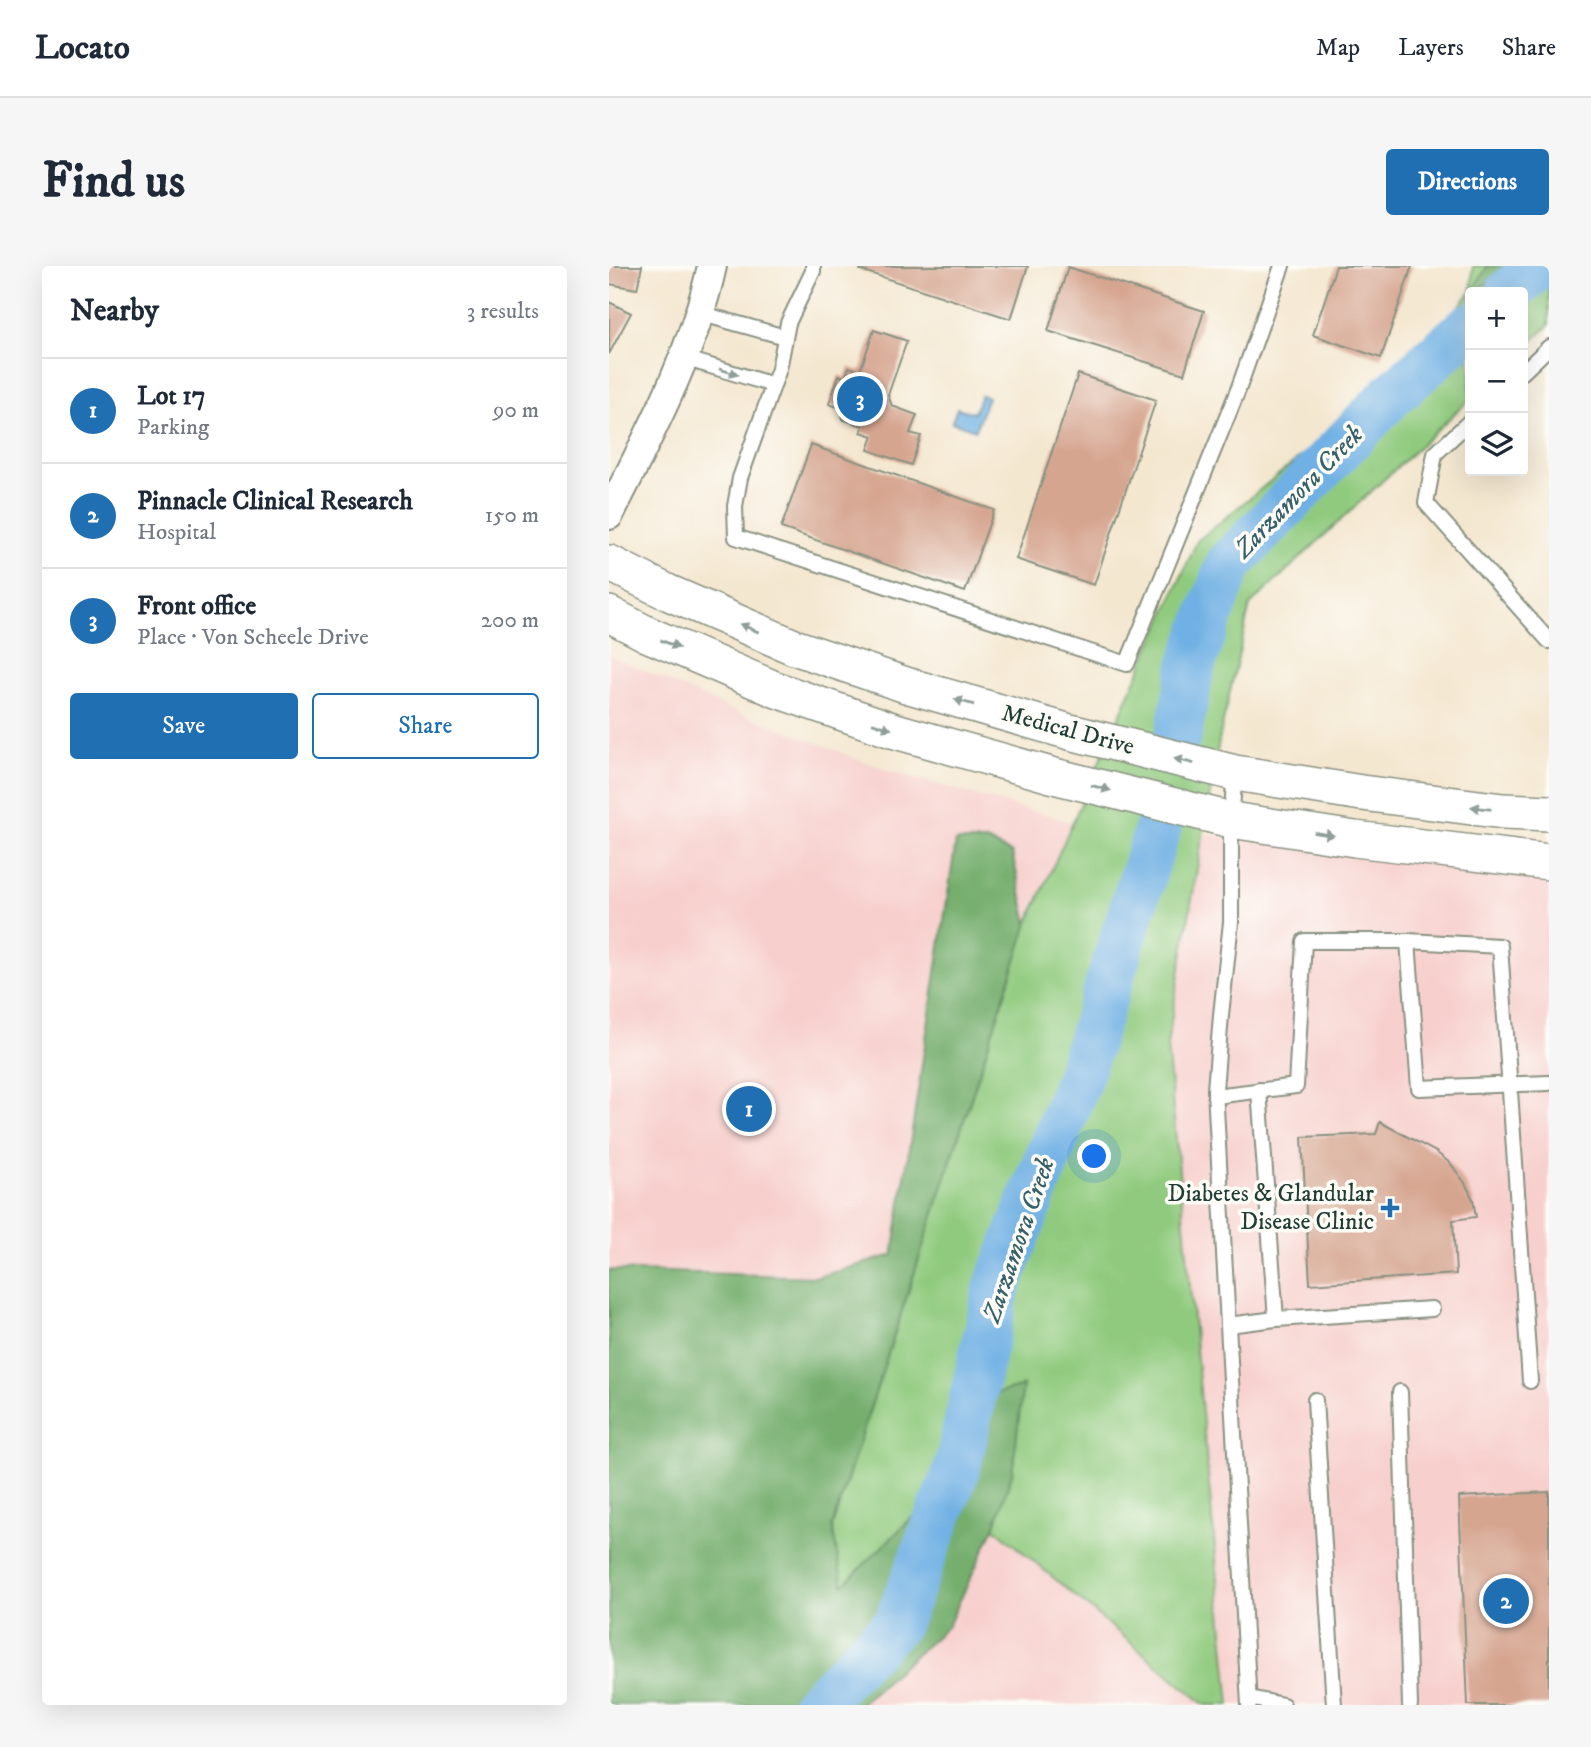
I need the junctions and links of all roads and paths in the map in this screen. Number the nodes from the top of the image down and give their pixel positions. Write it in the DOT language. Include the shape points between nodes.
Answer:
graph roads {
  1 [pos="712,266"];
  2 [pos="813,266"];
  3 [pos="1282,266"];
  4 [pos="699,313"];
  5 [pos="785,337"];
  6 [pos="1549,347"];
  7 [pos="684,358"];
  8 [pos="1528,367"];
  9 [pos="773,386"];
  10 [pos="1465,426"];
  11 [pos="609,515"];
  12 [pos="609,563"];
  13 [pos="609,614"];
  14 [pos="1549,641"];
  15 [pos="1235,774"];
  16 [pos="1549,813"];
  17 [pos="1231,820"];
  18 [pos="1549,862"];
  19 [pos="1408,941"];
  20 [pos="1549,1083"];
  21 [pos="1510,1084"];
  22 [pos="1259,1090"];
  23 [pos="1215,1096"];
  24 [pos="1432,1309"];
  25 [pos="1276,1319"];
  26 [pos="1228,1325"];
  27 [pos="1530,1381"];
  28 [pos="1401,1392"];
  29 [pos="1315,1400"];
  30 [pos="1249,1701"];
  31 [pos="1283,1705"];
  32 [pos="1334,1705"];
  33 [pos="1410,1705"];
  1 -- 4 [label="street"];
  2 -- 5 [label="lane"];
  3 -- 9 [label="lane" via="1238,390 1128,664 736,537 740,478"];
  4 -- 5 [label="lane"];
  4 -- 7 [label="street"];
  5 -- 9 [label="lane"];
  6 -- 8 [label="lane"];
  7 -- 9 [label="lane, one-way"];
  7 -- 11 [label="street"];
  10 -- 14 [label="lane" via="1435,454 1426,503"];
  15 -- 12 [label="street, Medical Drive, one-way" via="893,681 794,647"];
  13 -- 17 [label="street, Medical Drive, one-way" via="777,690 892,730 1058,778"];
  16 -- 15 [label="street, Medical Drive, one-way" via="1503,811"];
  15 -- 17 [label="lane"];
  17 -- 18 [label="street, Medical Drive, one-way"];
  17 -- 23 [label="lane" via="1231,922"];
  19 -- 21 [label="lane" via="1500,946"];
  19 -- 21 [label="lane" via="1419,1087"];
  19 -- 22 [label="lane" via="1304,941 1297,1086"];
  20 -- 21 [label="lane"];
  21 -- 27 [label="lane"];
  22 -- 23 [label="lane"];
  22 -- 25 [label="lane"];
  23 -- 26 [label="lane"];
  24 -- 25 [label="lane"];
  25 -- 26 [label="lane"];
  26 -- 30 [label="lane"];
  28 -- 33 [label="lane"];
  29 -- 32 [label="lane"];
  30 -- 31 [label="lane"];
}
